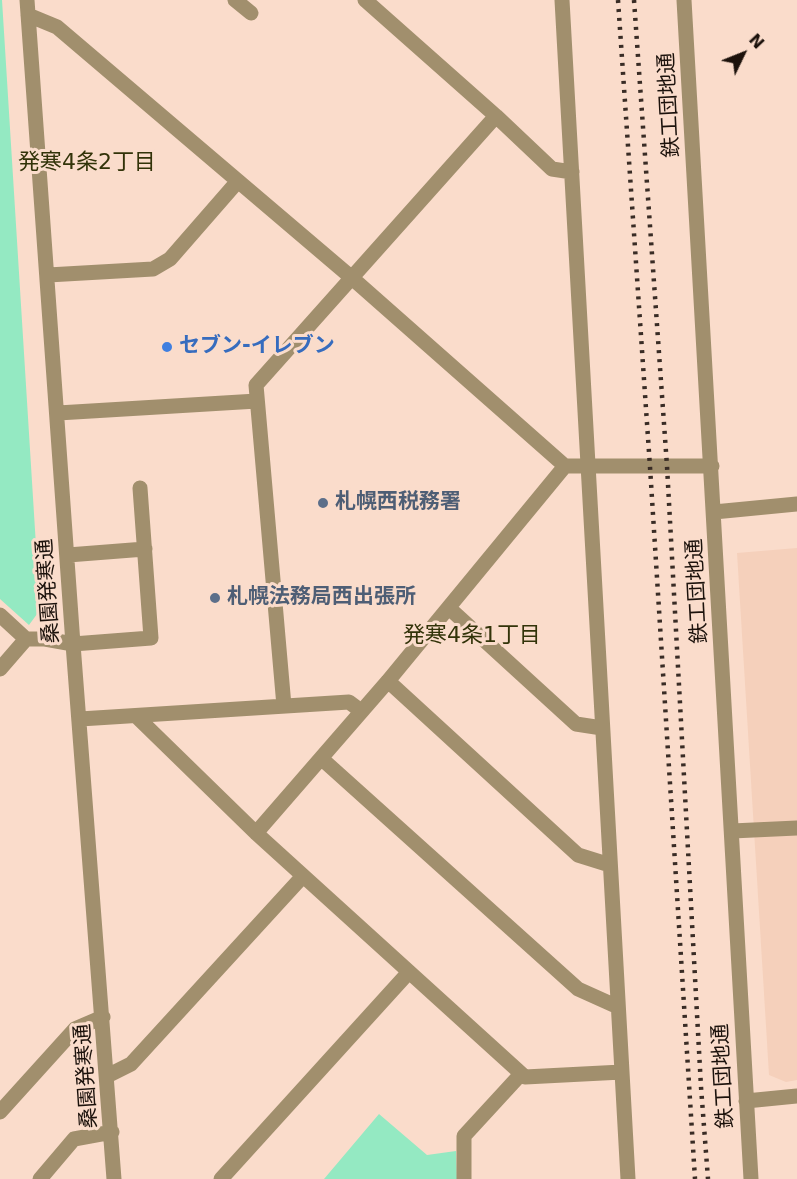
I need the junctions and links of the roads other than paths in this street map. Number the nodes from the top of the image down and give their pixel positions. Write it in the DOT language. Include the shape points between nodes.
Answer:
graph roads {
  1 [pos="235,0"];
  2 [pos="365,0"];
  3 [pos="562,0"];
  4 [pos="684,0"];
  5 [pos="28,8"];
  6 [pos="251,13"];
  7 [pos="496,116"];
  8 [pos="572,172"];
  9 [pos="238,181"];
  10 [pos="48,275"];
  11 [pos="352,278"];
  12 [pos="257,401"];
  13 [pos="58,413"];
  14 [pos="565,466"];
  15 [pos="712,466"];
  16 [pos="588,467"];
  17 [pos="140,488"];
  18 [pos="797,504"];
  19 [pos="714,512"];
  20 [pos="145,549"];
  21 [pos="68,555"];
  22 [pos="449,608"];
  23 [pos="0,615"];
  24 [pos="26,639"];
  25 [pos="73,644"];
  26 [pos="0,669"];
  27 [pos="388,681"];
  28 [pos="284,706"];
  29 [pos="361,711"];
  30 [pos="137,717"];
  31 [pos="80,720"];
  32 [pos="602,728"];
  33 [pos="322,759"];
  34 [pos="797,828"];
  35 [pos="732,831"];
  36 [pos="256,834"];
  37 [pos="610,865"];
  38 [pos="303,876"];
  39 [pos="409,972"];
  40 [pos="618,1007"];
  41 [pos="103,1017"];
  42 [pos="622,1072"];
  43 [pos="521,1074"];
  44 [pos="107,1076"];
  45 [pos="797,1096"];
  46 [pos="747,1101"];
  47 [pos="1,1109"];
  48 [pos="112,1132"];
  49 [pos="40,1179"];
  50 [pos="114,1179"];
  51 [pos="221,1179"];
  52 [pos="464,1179"];
  53 [pos="628,1179"];
  54 [pos="751,1179"];
  1 -- 6 [label="street"];
  2 -- 7 [label="street"];
  3 -- 8 [label="street"];
  4 -- 15 [label="street, 鉄工団地通"];
  5 -- 9 [label="street" via="57,27"];
  5 -- 10 [label="street, 桑園発寒通"];
  7 -- 8 [label="street" via="552,169"];
  7 -- 11 [label="street"];
  8 -- 16 [label="street"];
  9 -- 10 [label="street" via="170,259 153,269"];
  9 -- 11 [label="street"];
  10 -- 13 [label="street, 桑園発寒通"];
  11 -- 12 [label="street" via="256,385"];
  11 -- 14 [label="street"];
  12 -- 13 [label="street"];
  12 -- 28 [label="street"];
  13 -- 21 [label="street, 桑園発寒通"];
  14 -- 16 [label="street"];
  14 -- 22 [label="street"];
  15 -- 16 [label="street"];
  15 -- 19 [label="street, 鉄工団地通"];
  16 -- 32 [label="street"];
  17 -- 20 [label="street"];
  18 -- 19 [label="street"];
  19 -- 35 [label="street, 鉄工団地通"];
  20 -- 21 [label="street"];
  20 -- 25 [label="street" via="151,638"];
  21 -- 25 [label="street, 桑園発寒通"];
  22 -- 27 [label="street"];
  22 -- 32 [label="street" via="576,724"];
  23 -- 24 [label="street"];
  24 -- 25 [label="street"];
  24 -- 26 [label="street"];
  25 -- 31 [label="street, 桑園発寒通"];
  27 -- 29 [label="street"];
  27 -- 37 [label="street" via="578,855"];
  28 -- 29 [label="street" via="349,702"];
  28 -- 30 [label="street"];
  29 -- 33 [label="street"];
  30 -- 31 [label="street"];
  30 -- 36 [label="street"];
  31 -- 41 [label="street, 桑園発寒通"];
  32 -- 37 [label="street"];
  33 -- 36 [label="street"];
  33 -- 40 [label="street" via="578,989"];
  34 -- 35 [label="street"];
  35 -- 46 [label="street, 鉄工団地通"];
  36 -- 38 [label="street"];
  37 -- 40 [label="street"];
  38 -- 39 [label="street"];
  38 -- 44 [label="street" via="131,1064"];
  39 -- 43 [label="street"];
  39 -- 51 [label="street"];
  40 -- 42 [label="street"];
  41 -- 44 [label="street, 桑園発寒通"];
  41 -- 47 [label="street" via="75,1029"];
  42 -- 43 [label="street" via="525,1077"];
  42 -- 53 [label="street"];
  43 -- 52 [label="street" via="464,1136"];
  44 -- 48 [label="street, 桑園発寒通"];
  45 -- 46 [label="street"];
  46 -- 54 [label="street, 鉄工団地通"];
  48 -- 49 [label="street" via="74,1139"];
  48 -- 50 [label="street, 桑園発寒通"];
}
